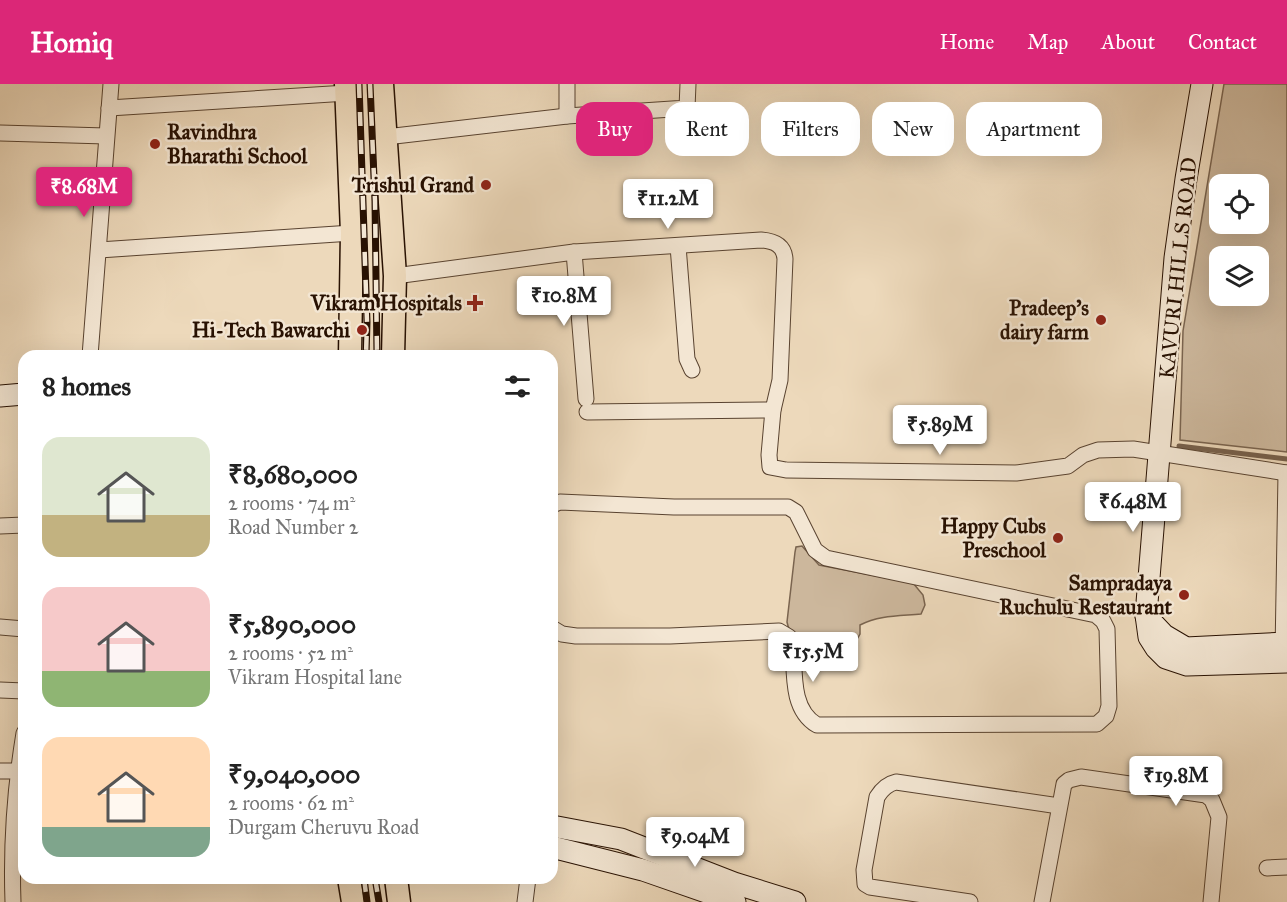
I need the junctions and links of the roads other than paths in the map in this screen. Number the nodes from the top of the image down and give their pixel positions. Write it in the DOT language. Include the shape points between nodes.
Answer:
graph roads {
  1 [pos="111,84"];
  2 [pos="382,84"];
  3 [pos="567,84"];
  4 [pos="688,84"];
  5 [pos="1202,84"];
  6 [pos="346,89"];
  7 [pos="109,108"];
  8 [pos="567,116"];
  9 [pos="0,133"];
  10 [pos="106,136"];
  11 [pos="386,137"];
  12 [pos="352,233"];
  13 [pos="678,246"];
  14 [pos="99,250"];
  15 [pos="574,252"];
  16 [pos="395,276"];
  17 [pos="91,350"];
  18 [pos="350,350"];
  19 [pos="393,350"];
  20 [pos="692,370"];
  21 [pos="18,394"];
  22 [pos="0,396"];
  23 [pos="773,410"];
  24 [pos="1160,453"];
  25 [pos="1286,473"];
  26 [pos="558,503"];
  27 [pos="18,525"];
  28 [pos="0,526"];
  29 [pos="1286,595"];
  30 [pos="0,627"];
  31 [pos="18,628"];
  32 [pos="558,632"];
  33 [pos="1285,652"];
  34 [pos="0,690"];
  35 [pos="18,690"];
  36 [pos="0,771"];
  37 [pos="18,771"];
  38 [pos="1059,806"];
  39 [pos="558,827"];
  40 [pos="558,849"];
  41 [pos="1287,867"];
  42 [pos="1267,868"];
  43 [pos="350,884"];
  44 [pos="397,884"];
  45 [pos="527,884"];
  46 [pos="878,895"];
  47 [pos="731,901"];
  48 [pos="13,902"];
  49 [pos="353,902"];
  50 [pos="399,902"];
  51 [pos="525,902"];
  52 [pos="795,902"];
  53 [pos="970,902"];
  54 [pos="1042,902"];
  55 [pos="1211,902"];
  1 -- 7 [label="street"];
  2 -- 11 [label="main road"];
  3 -- 8 [label="street"];
  4 -- 8 [label="street" via="687,108"];
  5 -- 24 [label="street, KAVURI HILLS ROAD" via="1175,258"];
  6 -- 7 [label="street"];
  6 -- 12 [label="main road"];
  7 -- 10 [label="street"];
  8 -- 11 [label="street"];
  9 -- 10 [label="street"];
  10 -- 14 [label="street"];
  11 -- 16 [label="main road"];
  12 -- 14 [label="street"];
  12 -- 18 [label="main road"];
  13 -- 15 [label="street"];
  13 -- 20 [label="street" via="687,359"];
  13 -- 23 [label="street" via="761,240 774,242 782,249 785,259 780,380"];
  14 -- 17 [label="street"];
  15 -- 16 [label="street"];
  15 -- 23 [label="street" via="587,405"];
  16 -- 19 [label="main road"];
  21 -- 22 [label="street"];
  23 -- 24 [label="street" via="769,454 770,467 777,470 1016,473 1068,466 1098,450"];
  24 -- 25 [label="street"];
  24 -- 33 [label="street, KAVURI HILLS ROAD" via="1146,615 1149,637 1166,658 1187,666"];
  25 -- 29 [label="street"];
  26 -- 32 [label="street" via="788,507 796,512 814,550 826,558 1096,615 1107,629 1109,706 1106,716 1097,724 817,725 802,711 797,697 793,643 779,631 669,636 576,636"];
  27 -- 28 [label="street"];
  29 -- 33 [label="street"];
  30 -- 31 [label="street"];
  34 -- 35 [label="street"];
  36 -- 37 [label="street"];
  37 -- 48 [label="street"];
  38 -- 46 [label="street" via="896,782 888,784 878,797 864,870 865,884"];
  38 -- 54 [label="street"];
  38 -- 55 [label="street" via="1064,784 1081,777 1206,795 1220,817"];
  39 -- 52 [label="street" via="621,839"];
  40 -- 47 [label="street" via="643,870"];
  41 -- 42 [label="street"];
  43 -- 49 [label="main road"];
  44 -- 50 [label="main road"];
  45 -- 51 [label="street"];
  46 -- 53 [label="street"];
}
